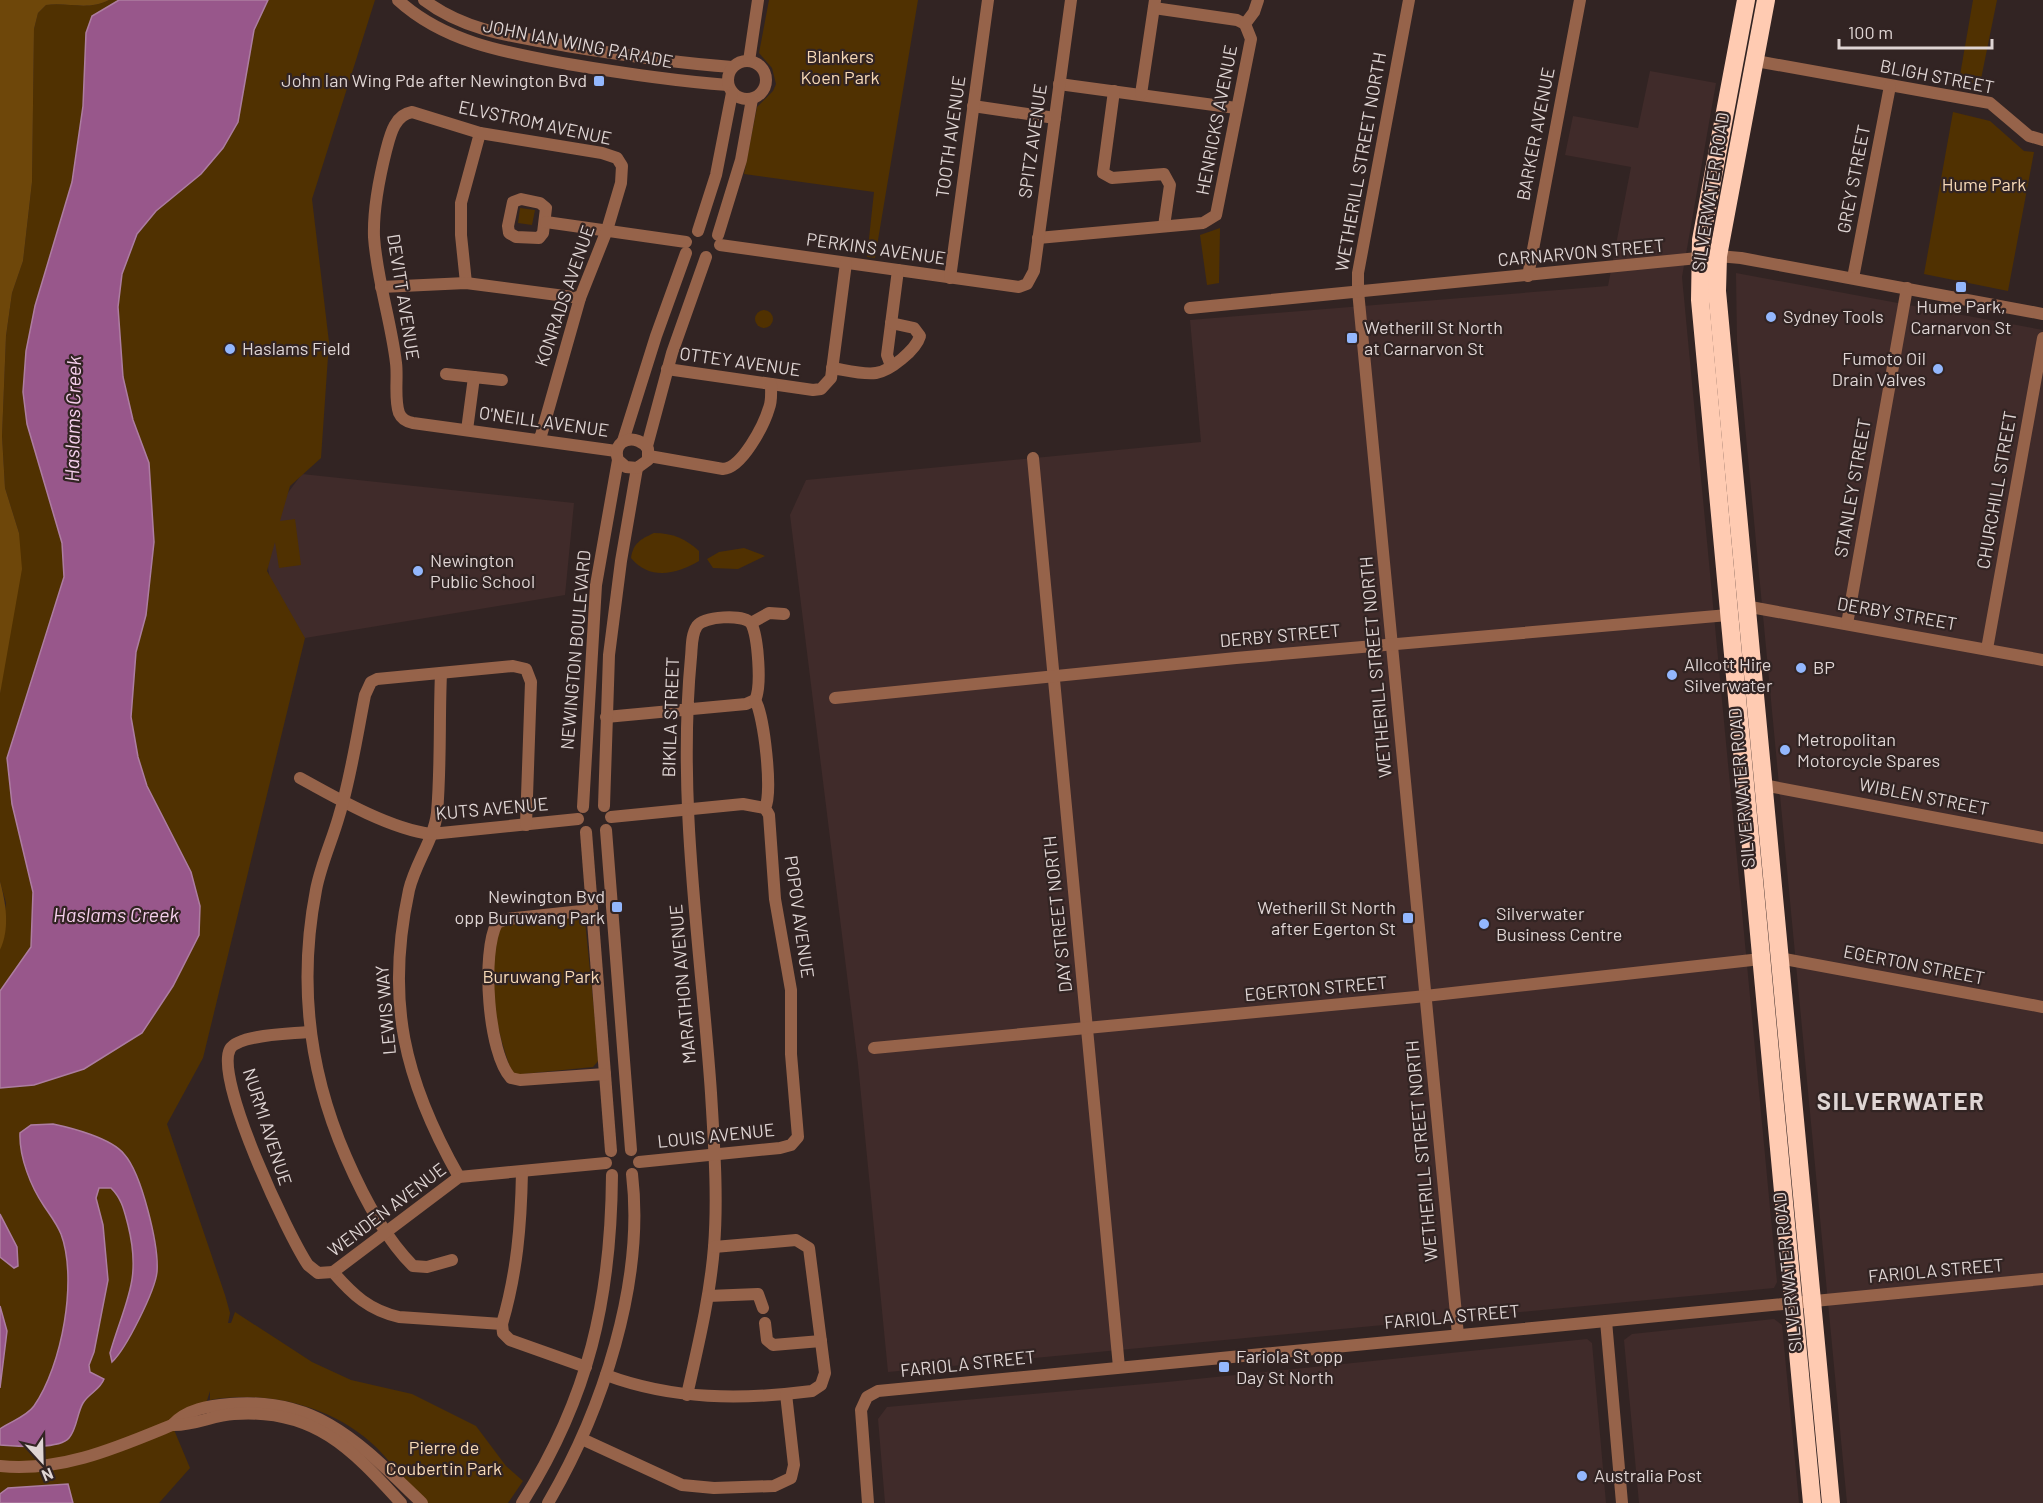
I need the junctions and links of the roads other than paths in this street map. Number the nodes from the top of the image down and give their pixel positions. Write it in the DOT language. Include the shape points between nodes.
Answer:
graph roads {
  1 [pos="398,0"];
  2 [pos="424,0"];
  3 [pos="758,0"];
  4 [pos="988,0"];
  5 [pos="1071,0"];
  6 [pos="1258,0"];
  7 [pos="1410,0"];
  8 [pos="1580,0"];
  9 [pos="1746,0"];
  10 [pos="1766,0"];
  11 [pos="1155,4"];
  12 [pos="1245,24"];
  13 [pos="749,61"];
  14 [pos="1756,61"];
  15 [pos="732,67"];
  16 [pos="1059,84"];
  17 [pos="1890,86"];
  18 [pos="730,89"];
  19 [pos="1114,91"];
  20 [pos="1141,94"];
  21 [pos="752,99"];
  22 [pos="973,106"];
  23 [pos="1236,108"];
  24 [pos="403,115"];
  25 [pos="1055,118"];
  26 [pos="480,134"];
  27 [pos="2043,140"];
  28 [pos="622,166"];
  29 [pos="546,222"];
  30 [pos="1164,226"];
  31 [pos="607,230"];
  32 [pos="698,231"];
  33 [pos="1038,238"];
  34 [pos="719,240"];
  35 [pos="686,247"];
  36 [pos="1718,256"];
  37 [pos="706,257"];
  38 [pos="1700,260"];
  39 [pos="846,262"];
  40 [pos="897,270"];
  41 [pos="1528,276"];
  42 [pos="950,278"];
  43 [pos="1853,278"];
  44 [pos="466,283"];
  45 [pos="1027,284"];
  46 [pos="381,287"];
  47 [pos="1907,288"];
  48 [pos="1358,291"];
  49 [pos="580,298"];
  50 [pos="1190,308"];
  51 [pos="2043,314"];
  52 [pos="891,323"];
  53 [pos="2043,338"];
  54 [pos="891,366"];
  55 [pos="832,368"];
  56 [pos="667,369"];
  57 [pos="446,374"];
  58 [pos="474,376"];
  59 [pos="502,380"];
  60 [pos="771,384"];
  61 [pos="402,417"];
  62 [pos="467,430"];
  63 [pos="540,439"];
  64 [pos="619,450"];
  65 [pos="648,451"];
  66 [pos="1033,458"];
  67 [pos="637,468"];
  68 [pos="1745,606"];
  69 [pos="784,614"];
  70 [pos="1728,615"];
  71 [pos="751,622"];
  72 [pos="1847,624"];
  73 [pos="1392,644"];
  74 [pos="1987,649"];
  75 [pos="2043,660"];
  76 [pos="441,673"];
  77 [pos="1053,676"];
  78 [pos="835,698"];
  79 [pos="756,699"];
  80 [pos="687,709"];
  81 [pos="606,717"];
  82 [pos="300,778"];
  83 [pos="1763,785"];
  84 [pos="343,801"];
  85 [pos="765,808"];
  86 [pos="608,811"];
  87 [pos="687,811"];
  88 [pos="580,813"];
  89 [pos="526,825"];
  90 [pos="606,830"];
  91 [pos="586,832"];
  92 [pos="430,834"];
  93 [pos="2043,838"];
  94 [pos="591,910"];
  95 [pos="1770,958"];
  96 [pos="1426,996"];
  97 [pos="2043,1006"];
  98 [pos="1088,1028"];
  99 [pos="308,1032"];
  100 [pos="874,1048"];
  101 [pos="605,1074"];
  102 [pos="795,1141"];
  103 [pos="631,1149"];
  104 [pos="611,1151"];
  105 [pos="715,1154"];
  106 [pos="639,1162"];
  107 [pos="609,1169"];
  108 [pos="522,1172"];
  109 [pos="632,1174"];
  110 [pos="459,1177"];
  111 [pos="386,1230"];
  112 [pos="714,1247"];
  113 [pos="452,1260"];
  114 [pos="333,1272"];
  115 [pos="2043,1279"];
  116 [pos="708,1296"];
  117 [pos="1803,1301"];
  118 [pos="763,1308"];
  119 [pos="1606,1321"];
  120 [pos="765,1323"];
  121 [pos="501,1324"];
  122 [pos="1458,1335"];
  123 [pos="821,1341"];
  124 [pos="586,1367"];
  125 [pos="1119,1367"];
  126 [pos="606,1375"];
  127 [pos="786,1394"];
  128 [pos="687,1395"];
  129 [pos="172,1425"];
  130 [pos="582,1439"];
  131 [pos="0,1466"];
  132 [pos="401,1503"];
  133 [pos="422,1503"];
  134 [pos="522,1503"];
  135 [pos="548,1503"];
  136 [pos="868,1503"];
  137 [pos="1622,1503"];
  138 [pos="1812,1503"];
  139 [pos="1831,1503"];
  1 -- 18 [label="street, JOHN IAN WING PARADE" via="423,20 493,50"];
  2 -- 15 [label="street, JOHN IAN WING PARADE" via="471,26 519,39 666,62"];
  3 -- 13 [label="street"];
  4 -- 22 [label="street, TOOTH AVENUE"];
  5 -- 16 [label="street, SPITZ AVENUE"];
  6 -- 12 [label="street, HENRICKS AVENUE"];
  7 -- 48 [label="street, WETHERILL STREET NORTH" via="1358,273"];
  8 -- 41 [label="street, BARKER AVENUE"];
  9 -- 38 [label="highway, SILVERWATER ROAD"];
  10 -- 14 [label="highway, SILVERWATER ROAD"];
  11 -- 12 [label="street"];
  11 -- 20 [label="street"];
  12 -- 23 [label="street, HENRICKS AVENUE" via="1251,39"];
  13 -- 15 [label="street"];
  13 -- 21 [label="street" via="760,66 766,76 762,93"];
  14 -- 17 [label="street, BLIGH STREET"];
  14 -- 36 [label="highway, SILVERWATER ROAD"];
  15 -- 18 [label="street" via="727,79"];
  16 -- 19 [label="street"];
  16 -- 25 [label="street, SPITZ AVENUE"];
  17 -- 27 [label="street, BLIGH STREET" via="1990,103 2029,136"];
  17 -- 43 [label="street, GREY STREET"];
  18 -- 21 [label="street" via="741,99"];
  18 -- 32 [label="street" via="716,176"];
  19 -- 20 [label="street"];
  19 -- 30 [label="street" via="1103,173 1112,178 1164,174 1170,188"];
  20 -- 23 [label="street"];
  21 -- 34 [label="street" via="740,165"];
  22 -- 25 [label="street"];
  22 -- 42 [label="street, TOOTH AVENUE"];
  23 -- 30 [label="street, HENRICKS AVENUE" via="1216,215 1203,223"];
  24 -- 26 [label="street, ELVSTROM AVENUE" via="412,112"];
  24 -- 46 [label="street, DEVITT AVENUE" via="392,132 377,195 375,238"];
  25 -- 33 [label="street, SPITZ AVENUE"];
  26 -- 28 [label="street, ELVSTROM AVENUE" via="602,153 617,158"];
  26 -- 44 [label="street" via="461,203"];
  28 -- 31 [label="street, KONRADS AVENUE" via="623,175"];
  29 -- 31 [label="street"];
  30 -- 33 [label="street"];
  31 -- 35 [label="street"];
  31 -- 49 [label="street, KONRADS AVENUE"];
  32 -- 34 [label="street" via="708,229"];
  32 -- 35 [label="street"];
  33 -- 45 [label="street, SPITZ AVENUE" via="1034,271"];
  34 -- 37 [label="street"];
  34 -- 39 [label="street, PERKINS AVENUE"];
  35 -- 37 [label="street" via="695,259"];
  35 -- 64 [label="street, NEWINGTON BOULEVARD"];
  36 -- 38 [label="street, CARNARVON STREET"];
  36 -- 43 [label="street, CARNARVON STREET"];
  36 -- 68 [label="highway, SILVERWATER ROAD" via="1717,291"];
  37 -- 56 [label="street"];
  38 -- 41 [label="street, CARNARVON STREET"];
  38 -- 70 [label="highway, SILVERWATER ROAD"];
  39 -- 40 [label="street, PERKINS AVENUE"];
  39 -- 55 [label="street"];
  40 -- 42 [label="street, PERKINS AVENUE"];
  40 -- 52 [label="street"];
  41 -- 48 [label="street, CARNARVON STREET"];
  42 -- 45 [label="street, PERKINS AVENUE" via="1019,287"];
  43 -- 47 [label="street, CARNARVON STREET"];
  44 -- 46 [label="street"];
  44 -- 49 [label="street"];
  46 -- 61 [label="street, DEVITT AVENUE"];
  47 -- 51 [label="street, CARNARVON STREET"];
  47 -- 72 [label="street, STANLEY STREET"];
  48 -- 50 [label="street, CARNARVON STREET"];
  48 -- 73 [label="street, WETHERILL STREET NORTH"];
  49 -- 63 [label="street, KONRADS AVENUE"];
  52 -- 54 [label="street" via="887,355"];
  52 -- 54 [label="street" via="914,328 920,336"];
  53 -- 74 [label="street, CHURCHILL STREET"];
  54 -- 55 [label="street" via="874,374"];
  55 -- 60 [label="street, OTTEY AVENUE" via="830,380 821,389"];
  56 -- 60 [label="street, OTTEY AVENUE"];
  56 -- 65 [label="street"];
  57 -- 58 [label="street, O'NEILL AVENUE"];
  58 -- 59 [label="street, O'NEILL AVENUE"];
  58 -- 62 [label="street, O'NEILL AVENUE"];
  60 -- 65 [label="street" via="769,410 734,467 723,469"];
  61 -- 62 [label="street, O'NEILL AVENUE" via="413,423"];
  62 -- 63 [label="street, O'NEILL AVENUE"];
  63 -- 64 [label="street, O'NEILL AVENUE"];
  64 -- 65 [label="street" via="633,439"];
  64 -- 67 [label="street" via="626,467"];
  64 -- 88 [label="street, NEWINGTON BOULEVARD" via="597,579"];
  65 -- 67 [label="street" via="645,464"];
  66 -- 77 [label="street, DAY STREET NORTH"];
  67 -- 81 [label="street, NEWINGTON BOULEVARD" via="609,655"];
  68 -- 72 [label="street, DERBY STREET"];
  68 -- 83 [label="highway, SILVERWATER ROAD"];
  69 -- 71 [label="street" via="770,613"];
  70 -- 73 [label="street, DERBY STREET"];
  70 -- 95 [label="highway, SILVERWATER ROAD"];
  71 -- 79 [label="street" via="758,668"];
  71 -- 80 [label="street, BIKILA STREET" via="740,617 705,620 697,625 692,640"];
  72 -- 74 [label="street, DERBY STREET"];
  73 -- 77 [label="street, DERBY STREET"];
  73 -- 96 [label="street, WETHERILL STREET NORTH"];
  74 -- 75 [label="street, DERBY STREET"];
  76 -- 84 [label="street" via="371,682"];
  76 -- 89 [label="street" via="513,666 526,669 530,675"];
  76 -- 92 [label="street, LEWIS WAY" via="436,815"];
  77 -- 78 [label="street, DERBY STREET"];
  77 -- 98 [label="street, DAY STREET NORTH"];
  79 -- 80 [label="street" via="746,704"];
  79 -- 85 [label="street, POPOV AVENUE" via="764,728 769,793"];
  80 -- 81 [label="street"];
  80 -- 87 [label="street, BIKILA STREET"];
  81 -- 86 [label="street, NEWINGTON BOULEVARD"];
  82 -- 84 [label="street, KUTS AVENUE"];
  83 -- 93 [label="street, WIBLEN STREET"];
  83 -- 95 [label="highway, SILVERWATER ROAD"];
  84 -- 92 [label="street, KUTS AVENUE" via="416,832"];
  84 -- 99 [label="street" via="320,870 314,902 308,966"];
  85 -- 87 [label="street" via="743,804"];
  85 -- 102 [label="street, POPOV AVENUE" via="791,990 791,1054 798,1131"];
  86 -- 87 [label="street"];
  86 -- 88 [label="street" via="590,804"];
  86 -- 90 [label="street"];
  87 -- 105 [label="street, MARATHON AVENUE"];
  88 -- 89 [label="street, KUTS AVENUE"];
  88 -- 91 [label="street"];
  89 -- 92 [label="street, KUTS AVENUE"];
  90 -- 91 [label="street"];
  90 -- 103 [label="street"];
  91 -- 94 [label="street"];
  92 -- 110 [label="street, LEWIS WAY" via="416,868 404,919 399,1002 411,1073 429,1121"];
  94 -- 101 [label="street"];
  94 -- 101 [label="street" via="497,923 491,942 488,991 498,1051 511,1078"];
  95 -- 96 [label="street, EGERTON STREET"];
  95 -- 97 [label="street, EGERTON STREET"];
  95 -- 117 [label="highway, SILVERWATER ROAD"];
  96 -- 98 [label="street, EGERTON STREET"];
  96 -- 122 [label="street, WETHERILL STREET NORTH"];
  98 -- 100 [label="street, EGERTON STREET"];
  98 -- 125 [label="street, DAY STREET NORTH"];
  99 -- 111 [label="street" via="334,1130 354,1178"];
  99 -- 114 [label="street, NURMI AVENUE" via="241,1041 230,1049 227,1061 258,1166 276,1208 308,1265 318,1273"];
  101 -- 104 [label="street"];
  102 -- 105 [label="street, LOUIS AVENUE" via="780,1148"];
  103 -- 104 [label="street"];
  103 -- 106 [label="street"];
  104 -- 107 [label="street"];
  105 -- 106 [label="street, LOUIS AVENUE"];
  105 -- 112 [label="street, MARATHON AVENUE"];
  106 -- 109 [label="street"];
  107 -- 108 [label="street, WENDEN AVENUE"];
  107 -- 109 [label="street" via="622,1177"];
  107 -- 124 [label="street" via="607,1274 602,1310"];
  108 -- 110 [label="street, WENDEN AVENUE"];
  108 -- 121 [label="street" via="520,1236 512,1289"];
  109 -- 126 [label="street" via="629,1273 622,1319"];
  110 -- 111 [label="street, WENDEN AVENUE"];
  111 -- 113 [label="street" via="413,1266 427,1267"];
  111 -- 114 [label="street, WENDEN AVENUE"];
  112 -- 116 [label="street, MARATHON AVENUE"];
  112 -- 123 [label="street" via="801,1240 812,1253"];
  114 -- 121 [label="street, NURMI AVENUE" via="367,1306 389,1315"];
  115 -- 117 [label="street, FARIOLA STREET"];
  116 -- 118 [label="street" via="758,1294"];
  116 -- 128 [label="street, MARATHON AVENUE"];
  117 -- 119 [label="street, FARIOLA STREET"];
  117 -- 138 [label="highway, SILVERWATER ROAD"];
  117 -- 139 [label="highway, SILVERWATER ROAD"];
  119 -- 122 [label="street, FARIOLA STREET"];
  119 -- 137 [label="street"];
  120 -- 123 [label="street" via="767,1340 773,1345"];
  121 -- 124 [label="street" via="510,1340"];
  122 -- 125 [label="street, FARIOLA STREET"];
  123 -- 127 [label="street" via="825,1373 821,1385 812,1391"];
  124 -- 134 [label="street" via="558,1440"];
  125 -- 136 [label="street, FARIOLA STREET" via="886,1390 867,1397 861,1410"];
  126 -- 128 [label="street"];
  126 -- 130 [label="street"];
  127 -- 128 [label="street" via="720,1398"];
  127 -- 130 [label="street" via="794,1465 791,1478 774,1486 682,1485"];
  129 -- 131 [label="street" via="76,1461"];
  129 -- 132 [label="street" via="184,1426 236,1413 289,1419 321,1430 346,1446"];
  129 -- 133 [label="street" via="181,1416 218,1405 264,1404 305,1414 354,1438"];
  130 -- 135 [label="street"];
}
